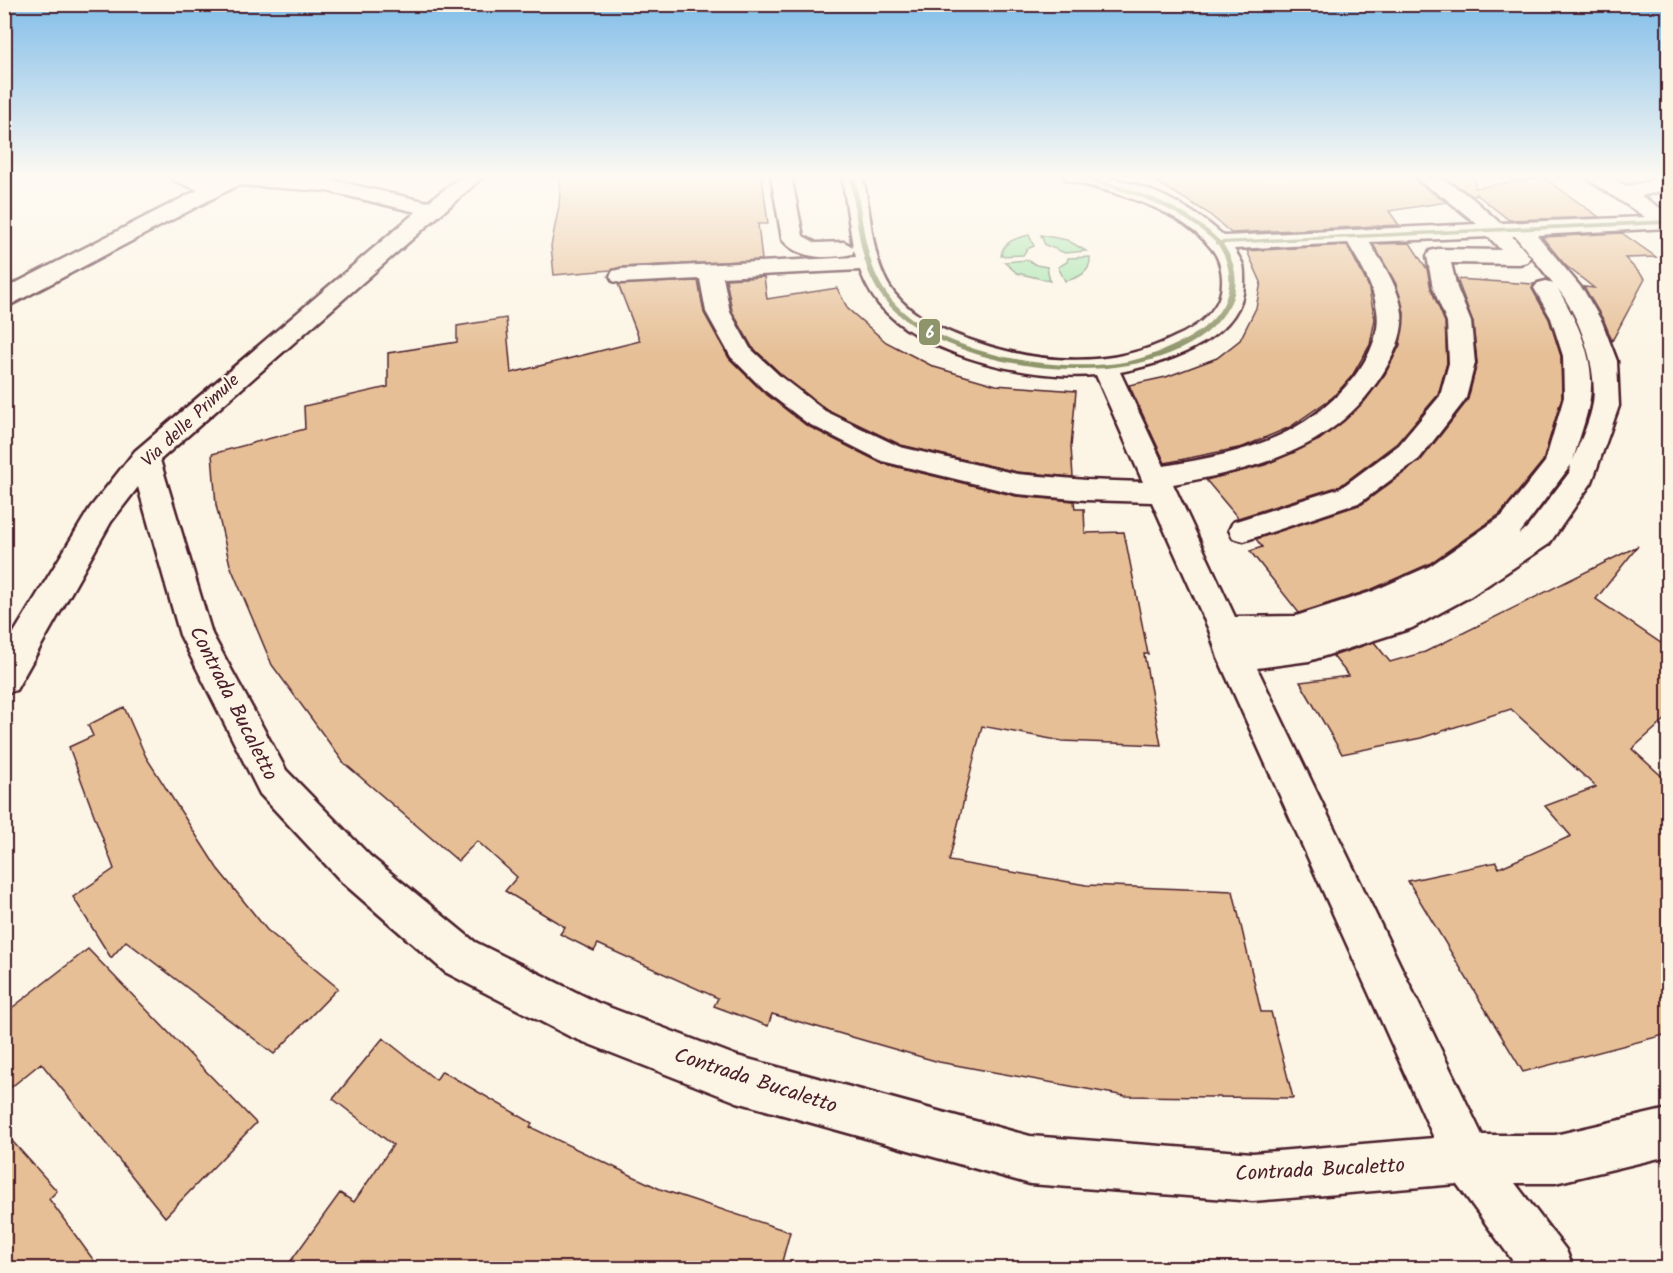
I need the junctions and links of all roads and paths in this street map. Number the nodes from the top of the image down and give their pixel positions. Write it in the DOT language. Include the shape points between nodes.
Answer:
graph roads {
  1 [pos="126,235"];
  2 [pos="401,235"];
  3 [pos="792,235"];
  4 [pos="864,235"];
  5 [pos="1208,235"];
  6 [pos="1509,235"];
  7 [pos="1546,235"];
  8 [pos="1355,237"];
  9 [pos="1513,239"];
  10 [pos="1217,243"];
  11 [pos="868,256"];
  12 [pos="710,271"];
  13 [pos="621,276"];
  14 [pos="4,299"];
  15 [pos="1105,367"];
  16 [pos="145,458"];
  17 [pos="1158,485"];
  18 [pos="1244,530"];
  19 [pos="1230,644"];
  20 [pos="4,680"];
  21 [pos="1668,1133"];
  22 [pos="1468,1159"];
  23 [pos="1548,1269"];
  1 -- 14 [label="street"];
  2 -- 16 [label="street, Via delle Primule"];
  3 -- 11 [label="street" via="812,250"];
  4 -- 11 [label="street"];
  5 -- 10 [label="street"];
  6 -- 9 [label="street"];
  7 -- 9 [label="street"];
  8 -- 9 [label="street"];
  8 -- 10 [label="street"];
  8 -- 17 [label="street" via="1385,294 1390,325 1376,364 1355,395 1284,447"];
  9 -- 18 [label="street" via="1438,256 1445,288 1459,322 1462,363 1453,398 1409,452 1351,495"];
  9 -- 19 [label="street" via="1548,290 1576,356 1576,397 1558,464 1513,523 1442,574 1382,601 1296,629"];
  10 -- 15 [label="street" via="1234,273 1233,292 1216,321 1157,356"];
  11 -- 12 [label="street"];
  11 -- 15 [label="street" via="876,282 891,304 926,331 951,343 1015,362"];
  12 -- 13 [label="street"];
  12 -- 17 [label="street" via="718,312 740,352 816,417 892,454 1017,484 1086,490"];
  15 -- 17 [label="street"];
  16 -- 20 [label="street, Via delle Primule" via="100,514"];
  16 -- 22 [label="street, Contrada Bucaletto" via="196,635 273,782 356,870 460,957 587,1021 737,1079 1030,1160 1253,1177"];
  17 -- 19 [label="street"];
  19 -- 22 [label="street"];
  21 -- 22 [label="street, Contrada Bucaletto" via="1555,1159"];
  22 -- 23 [label="street"];
}
